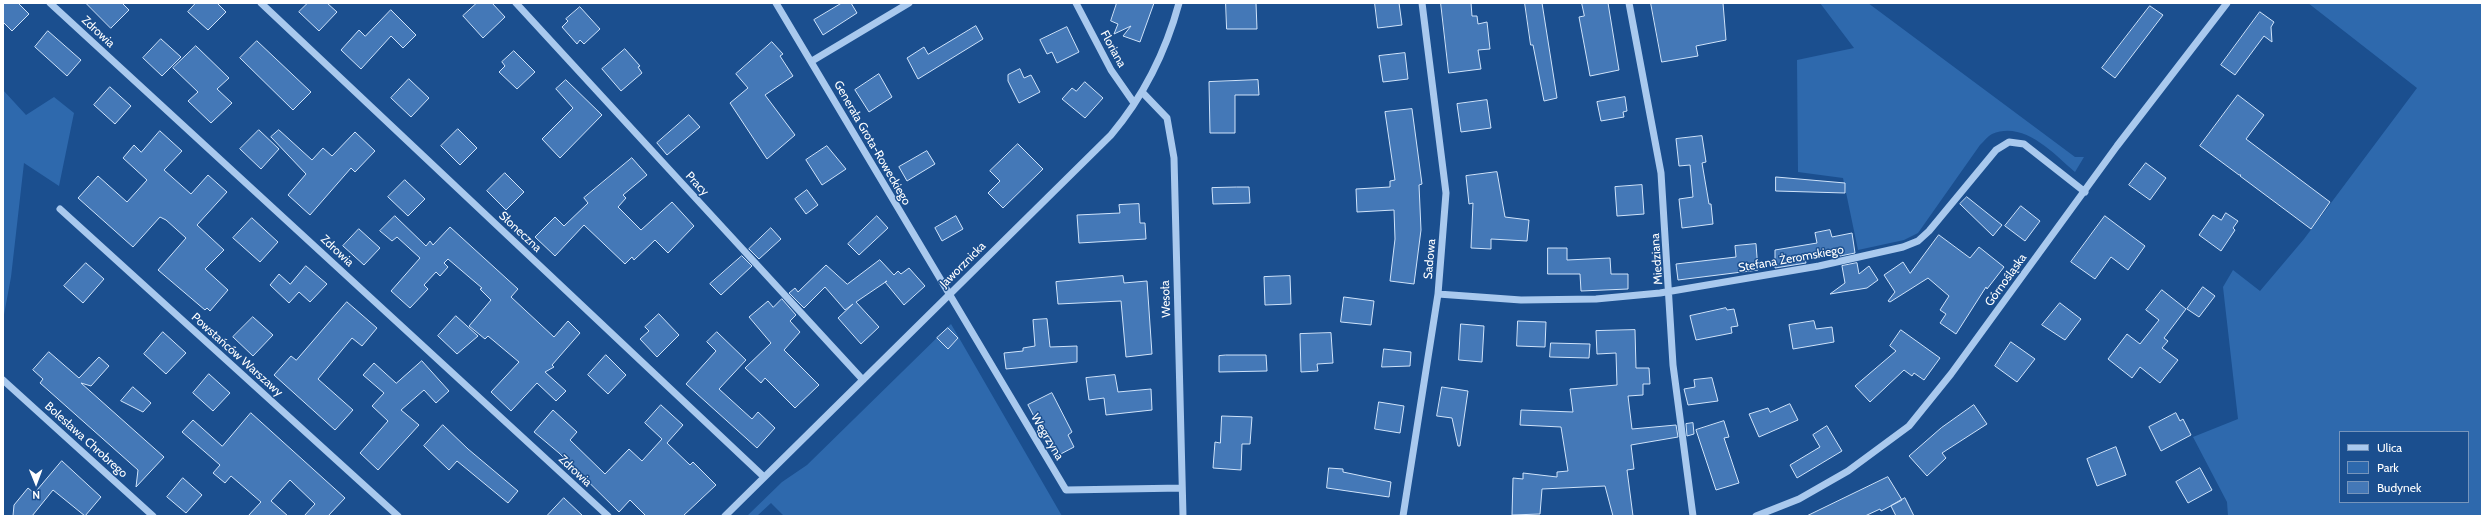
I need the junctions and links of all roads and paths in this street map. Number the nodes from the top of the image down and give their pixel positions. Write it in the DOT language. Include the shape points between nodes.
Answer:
graph roads {
  1 [pos="50,3"];
  2 [pos="261,3"];
  3 [pos="516,3"];
  4 [pos="776,3"];
  5 [pos="909,3"];
  6 [pos="1076,3"];
  7 [pos="1179,3"];
  8 [pos="1422,3"];
  9 [pos="1629,3"];
  10 [pos="2227,3"];
  11 [pos="812,61"];
  12 [pos="1142,92"];
  13 [pos="1134,103"];
  14 [pos="2085,192"];
  15 [pos="60,209"];
  16 [pos="1670,291"];
  17 [pos="1438,294"];
  18 [pos="949,295"];
  19 [pos="3,380"];
  20 [pos="863,380"];
  21 [pos="764,477"];
  22 [pos="1182,488"];
  23 [pos="153,516"];
  24 [pos="398,516"];
  25 [pos="608,516"];
  26 [pos="725,516"];
  27 [pos="1182,516"];
  28 [pos="1403,516"];
  29 [pos="1693,516"];
  30 [pos="1756,516"];
  1 -- 25 [label="street, Zdrowia"];
  2 -- 21 [label="street, Słoneczna"];
  3 -- 20 [label="street, Pracy"];
  4 -- 11 [label="street, Generała Grota-Roweckiego"];
  5 -- 11 [label="street"];
  6 -- 13 [label="street, Floriana" via="1111,70"];
  7 -- 12 [label="street, Jaworznicka" via="1161,55"];
  8 -- 17 [label="street, Sadowa" via="1446,193"];
  9 -- 16 [label="street, Miedziana" via="1661,173"];
  10 -- 14 [label="street, Górnośląska"];
  11 -- 18 [label="street, Generała Grota-Roweckiego"];
  12 -- 13 [label="street, Jaworznicka"];
  12 -- 22 [label="street, Wesoła" via="1167,118 1174,158"];
  13 -- 18 [label="street, Jaworznicka" via="1111,135"];
  14 -- 16 [label="street, Stefana Żeromskiego" via="2024,144 2008,142 1996,150 1918,241 1903,247 1819,266"];
  14 -- 30 [label="street, Górnośląska" via="1951,374 1909,426 1848,471 1799,499"];
  15 -- 24 [label="street, Powstańców Warszawy"];
  16 -- 17 [label="street, Stefana Żeromskiego" via="1596,299 1521,300"];
  16 -- 29 [label="street, Miedziana" via="1673,365"];
  17 -- 28 [label="street, Sadowa"];
  18 -- 20 [label="street, Jaworznicka"];
  18 -- 22 [label="street, Węgrzyna" via="1066,490"];
  19 -- 23 [label="street, Bolesława Chrobrego"];
  20 -- 21 [label="street, Jaworznicka"];
  21 -- 26 [label="street, Jaworznicka"];
  22 -- 27 [label="street, Wesoła"];
}
